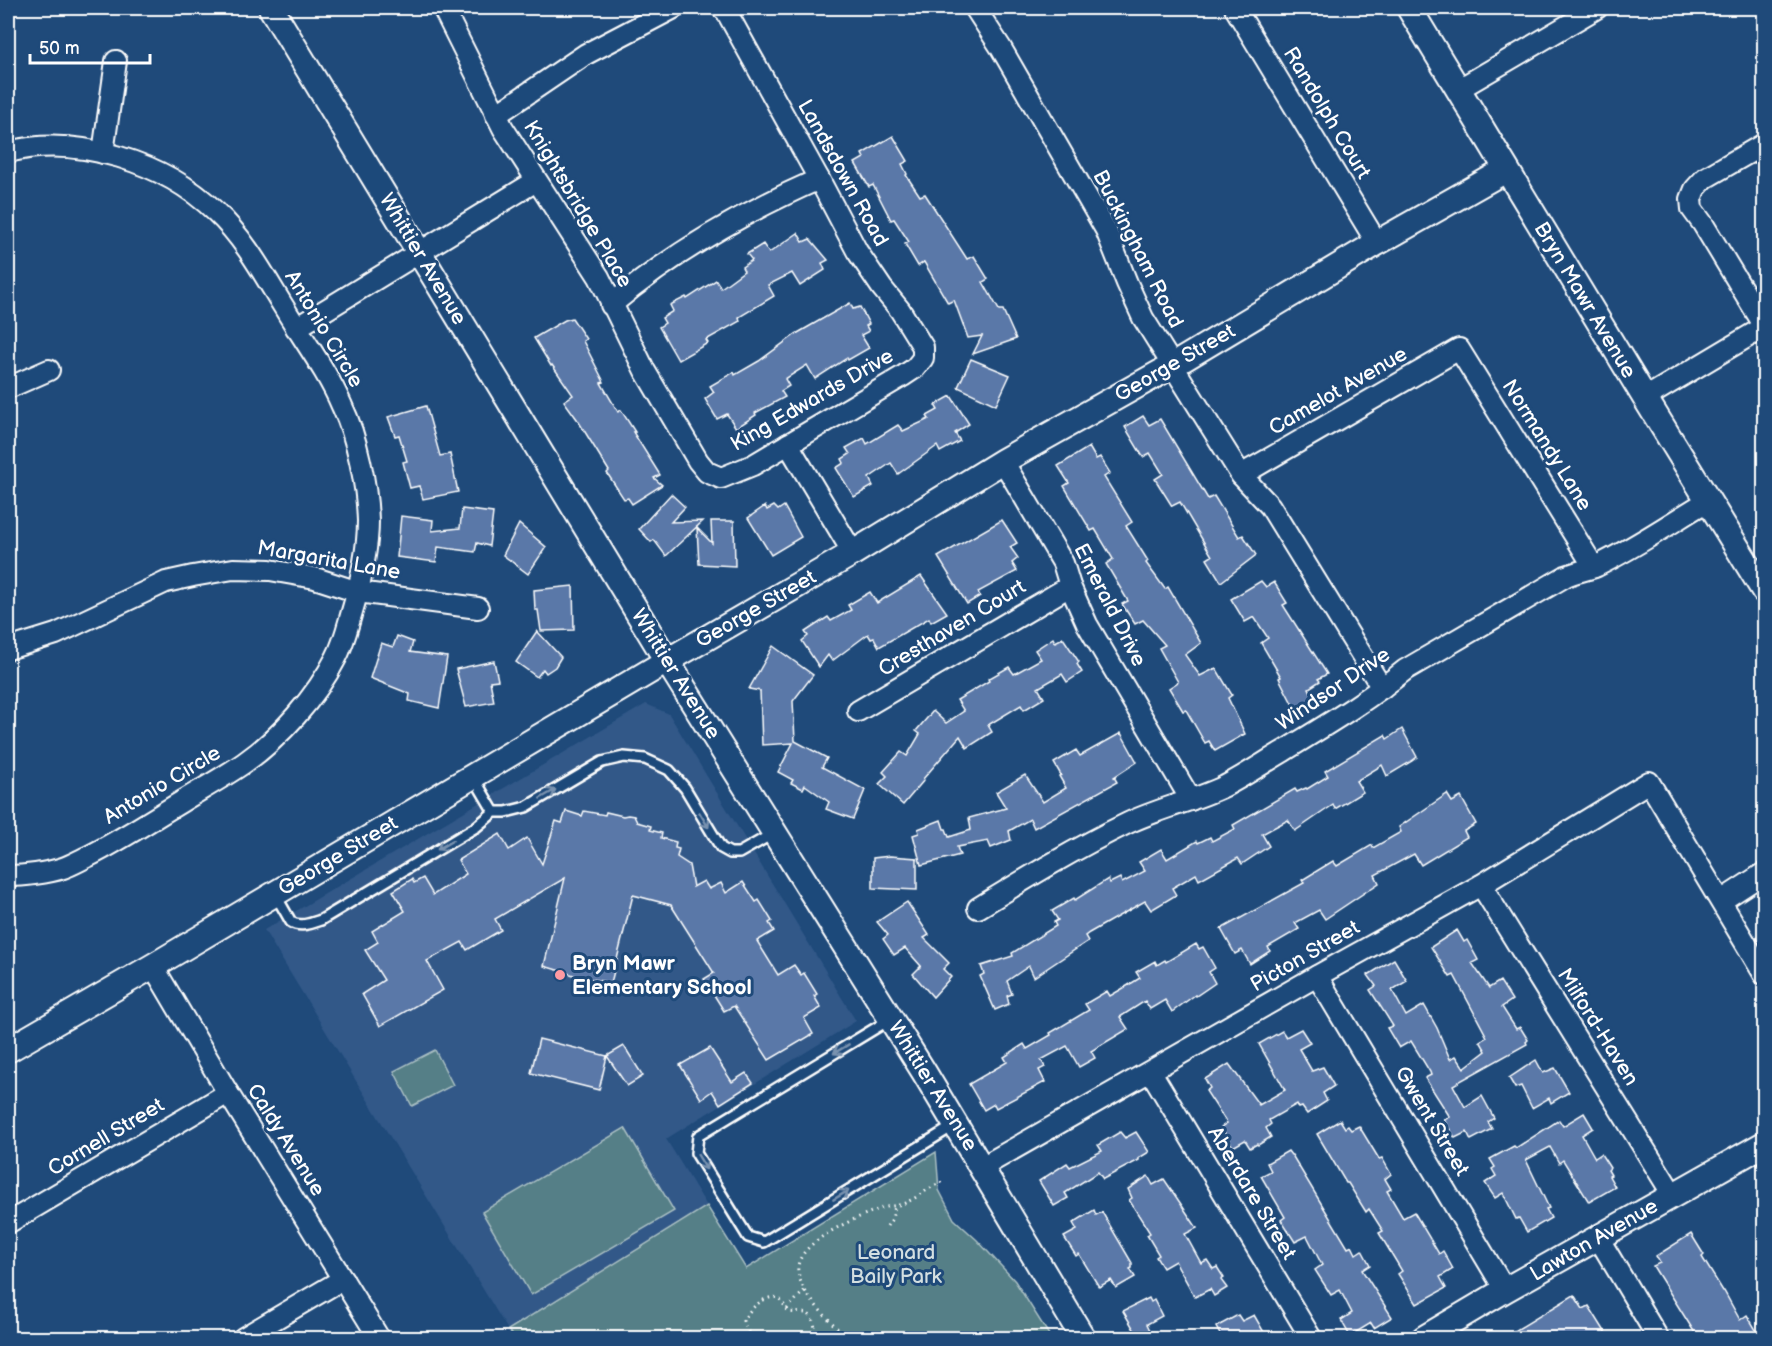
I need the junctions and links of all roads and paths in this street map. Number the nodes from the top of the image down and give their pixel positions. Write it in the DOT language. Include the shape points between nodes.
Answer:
graph roads {
  1 [pos="271,8"];
  2 [pos="443,8"];
  3 [pos="673,8"];
  4 [pos="722,8"];
  5 [pos="975,8"];
  6 [pos="1235,8"];
  7 [pos="1409,8"];
  8 [pos="1597,8"];
  9 [pos="116,61"];
  10 [pos="1459,89"];
  11 [pos="496,115"];
  12 [pos="1764,144"];
  13 [pos="8,152"];
  14 [pos="103,153"];
  15 [pos="1506,170"];
  16 [pos="819,179"];
  17 [pos="536,182"];
  18 [pos="1377,243"];
  19 [pos="420,253"];
  20 [pos="612,305"];
  21 [pos="1764,326"];
  22 [pos="296,328"];
  23 [pos="1459,349"];
  24 [pos="923,358"];
  25 [pos="1172,366"];
  26 [pos="49,370"];
  27 [pos="8,388"];
  28 [pos="1645,398"];
  29 [pos="788,444"];
  30 [pos="1004,461"];
  31 [pos="1241,476"];
  32 [pos="720,478"];
  33 [pos="1709,500"];
  34 [pos="853,553"];
  35 [pos="1594,567"];
  36 [pos="1763,585"];
  37 [pos="1070,586"];
  38 [pos="358,592"];
  39 [pos="478,608"];
  40 [pos="8,649"];
  41 [pos="667,661"];
  42 [pos="1382,688"];
  43 [pos="858,711"];
  44 [pos="472,776"];
  45 [pos="1191,800"];
  46 [pos="494,813"];
  47 [pos="774,833"];
  48 [pos="1764,873"];
  49 [pos="8,876"];
  50 [pos="1482,885"];
  51 [pos="274,894"];
  52 [pos="1720,901"];
  53 [pos="978,908"];
  54 [pos="153,966"];
  55 [pos="1764,974"];
  56 [pos="1317,976"];
  57 [pos="891,1018"];
  58 [pos="8,1050"];
  59 [pos="1151,1072"];
  60 [pos="228,1093"];
  61 [pos="957,1125"];
  62 [pos="1764,1144"];
  63 [pos="982,1167"];
  64 [pos="945,1181"];
  65 [pos="1673,1195"];
  66 [pos="895,1206"];
  67 [pos="8,1223"];
  68 [pos="887,1226"];
  69 [pos="1599,1239"];
  70 [pos="343,1279"];
  71 [pos="805,1290"];
  72 [pos="1505,1290"];
  73 [pos="787,1309"];
  74 [pos="243,1338"];
  75 [pos="379,1338"];
  76 [pos="751,1338"];
  77 [pos="808,1338"];
  78 [pos="845,1338"];
  79 [pos="1083,1338"];
  80 [pos="1311,1338"];
  81 [pos="1424,1338"];
  82 [pos="1658,1338"];
  1 -- 19 [label="street, Whittier Avenue"];
  2 -- 11 [label="street, Knightsbridge Place"];
  3 -- 11 [label="street" via="586,54"];
  4 -- 16 [label="street, Landsdown Road"];
  5 -- 25 [label="street, Buckingham Road" via="1106,230 1143,318"];
  6 -- 18 [label="street, Randolph Court"];
  7 -- 10 [label="street, Bryn Mawr Avenue"];
  8 -- 10 [label="street"];
  9 -- 14 [label="street"];
  10 -- 15 [label="street, Bryn Mawr Avenue"];
  11 -- 17 [label="street, Knightsbridge Place"];
  12 -- 21 [label="street" via="1705,178 1690,199 1692,209"];
  13 -- 14 [label="street, Antonio Circle" via="62,146"];
  14 -- 22 [label="street, Antonio Circle" via="171,178 216,212 237,235"];
  15 -- 18 [label="street, George Street"];
  15 -- 28 [label="street, Bryn Mawr Avenue"];
  16 -- 20 [label="street" via="707,236"];
  16 -- 24 [label="street, Landsdown Road" via="857,251 923,347"];
  17 -- 19 [label="street"];
  17 -- 20 [label="street, Knightsbridge Place"];
  18 -- 25 [label="street, George Street"];
  19 -- 22 [label="street"];
  19 -- 41 [label="street, Whittier Avenue"];
  20 -- 32 [label="street, Knightsbridge Place" via="698,461 707,472"];
  21 -- 28 [label="street"];
  22 -- 38 [label="street, Antonio Circle" via="344,408 363,475 368,521"];
  23 -- 31 [label="street, Camelot Avenue"];
  23 -- 35 [label="street, Normandy Lane"];
  24 -- 29 [label="street, King Edwards Drive" via="903,376"];
  25 -- 30 [label="street, George Street"];
  25 -- 31 [label="street, Buckingham Road"];
  26 -- 27 [label="street"];
  28 -- 33 [label="street, Bryn Mawr Avenue"];
  29 -- 32 [label="street, King Edwards Drive" via="753,465"];
  29 -- 34 [label="street"];
  30 -- 34 [label="street, George Street"];
  30 -- 37 [label="street, Emerald Drive" via="1063,563"];
  31 -- 42 [label="street, Buckingham Road" via="1270,506"];
  33 -- 35 [label="street, Windsor Drive"];
  33 -- 36 [label="street, Bryn Mawr Avenue"];
  34 -- 41 [label="street, George Street"];
  35 -- 42 [label="street, Windsor Drive" via="1566,576 1405,670"];
  37 -- 43 [label="street, Cresthaven Court"];
  37 -- 45 [label="street, Emerald Drive" via="1087,624"];
  38 -- 39 [label="street, Margarita Lane"];
  38 -- 40 [label="street, Margarita Lane" via="315,578 270,570 233,569 166,582 56,634"];
  38 -- 49 [label="street, Antonio Circle" via="336,657 312,696 282,730 244,763 112,844 63,868"];
  41 -- 44 [label="street, George Street"];
  41 -- 47 [label="street, Whittier Avenue"];
  42 -- 45 [label="street, Windsor Drive" via="1226,786"];
  44 -- 46 [label="lane"];
  44 -- 51 [label="street, George Street"];
  45 -- 53 [label="street, Windsor Drive" via="1162,808 1080,847"];
  46 -- 47 [label="lane, one-way" via="526,807 602,762 624,757 645,759 669,770 685,788 721,848 730,853 739,853"];
  46 -- 51 [label="lane, one-way" via="321,920 309,924 291,922"];
  47 -- 57 [label="street, Whittier Avenue"];
  48 -- 52 [label="street"];
  50 -- 52 [label="street, Picton Street" via="1649,782"];
  50 -- 56 [label="street, Picton Street"];
  50 -- 65 [label="street, Milford-Haven"];
  51 -- 54 [label="street, George Street"];
  52 -- 55 [label="street"];
  54 -- 58 [label="street, George Street"];
  54 -- 60 [label="street, Caldy Avenue"];
  56 -- 59 [label="street, Picton Street"];
  56 -- 72 [label="street, Gwent Street"];
  57 -- 61 [label="street, Whittier Avenue"];
  57 -- 61 [label="lane, one-way" via="698,1136 696,1153 748,1237 764,1242"];
  59 -- 63 [label="street, Picton Street"];
  59 -- 80 [label="street, Aberdare Street"];
  60 -- 67 [label="street, Cornell Street"];
  60 -- 70 [label="street, Caldy Avenue"];
  61 -- 63 [label="street, Whittier Avenue"];
  62 -- 65 [label="street, Lawton Avenue"];
  63 -- 79 [label="street, Whittier Avenue"];
  64 -- 66 [label="path"];
  65 -- 69 [label="street, Lawton Avenue"];
  66 -- 68 [label="path"];
  66 -- 71 [label="path" via="862,1216 816,1241 800,1258 797,1268"];
  69 -- 72 [label="street, Lawton Avenue"];
  69 -- 82 [label="street"];
  70 -- 74 [label="street"];
  70 -- 75 [label="street, Caldy Avenue"];
  71 -- 73 [label="path"];
  71 -- 78 [label="path"];
  72 -- 81 [label="street, Lawton Avenue"];
  73 -- 76 [label="path" via="780,1298 773,1296 760,1302 743,1321"];
  73 -- 77 [label="path" via="811,1316 815,1328"];
}
